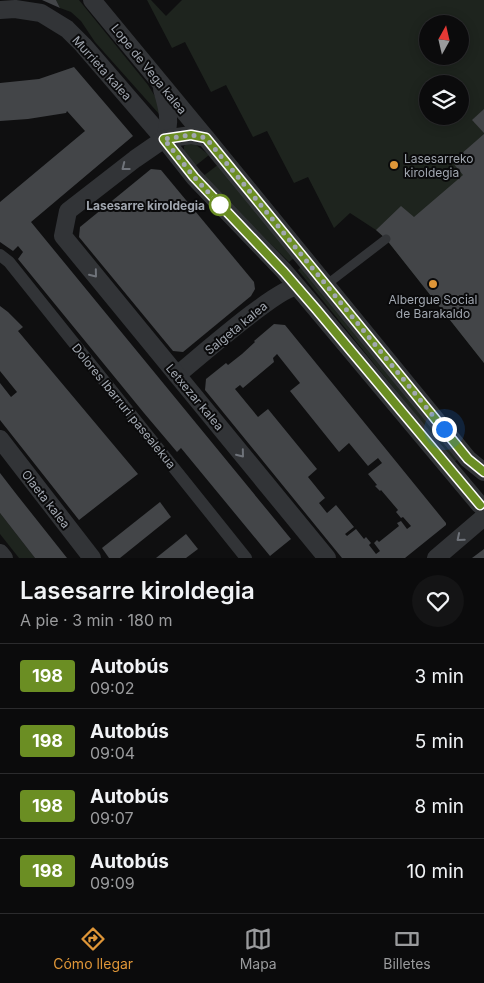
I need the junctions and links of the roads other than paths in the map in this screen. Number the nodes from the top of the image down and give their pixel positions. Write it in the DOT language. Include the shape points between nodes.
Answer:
graph roads {
  1 [pos="92,0"];
  2 [pos="0,10"];
  3 [pos="160,83"];
  4 [pos="206,138"];
  5 [pos="164,139"];
  6 [pos="386,239"];
  7 [pos="0,255"];
  8 [pos="326,285"];
  9 [pos="297,287"];
  10 [pos="177,375"];
  11 [pos="0,439"];
  12 [pos="484,472"];
  13 [pos="484,487"];
  14 [pos="483,512"];
  15 [pos="0,553"];
  16 [pos="4,558"];
  17 [pos="92,558"];
  18 [pos="246,558"];
  19 [pos="327,558"];
  20 [pos="436,558"];
  1 -- 3 [label="street, Lope de Vega kalea"];
  2 -- 5 [label="street, Murrieta kalea" via="41,13 67,29"];
  3 -- 4 [label="street, Lope de Vega kalea"];
  3 -- 5 [label="street" via="169,116"];
  4 -- 5 [label="street" via="191,135"];
  4 -- 8 [label="street"];
  5 -- 9 [label="street, Murrieta kalea" via="194,177"];
  5 -- 10 [label="street, Letxezar kalea, one-way" via="68,211 63,236"];
  6 -- 8 [label="lane"];
  7 -- 18 [label="street, Dolores Ibarruri pasealekua" via="9,262"];
  8 -- 12 [label="street" via="468,459"];
  9 -- 10 [label="street, Salgeta kalea" via="274,297"];
  9 -- 14 [label="street, Murrieta kalea"];
  10 -- 19 [label="street, Letxezar kalea, one-way"];
  11 -- 17 [label="street, Olaeta kalea"];
  13 -- 14 [label="street" via="481,492"];
  14 -- 20 [label="street, one-way"];
  15 -- 16 [label="street"];
}
